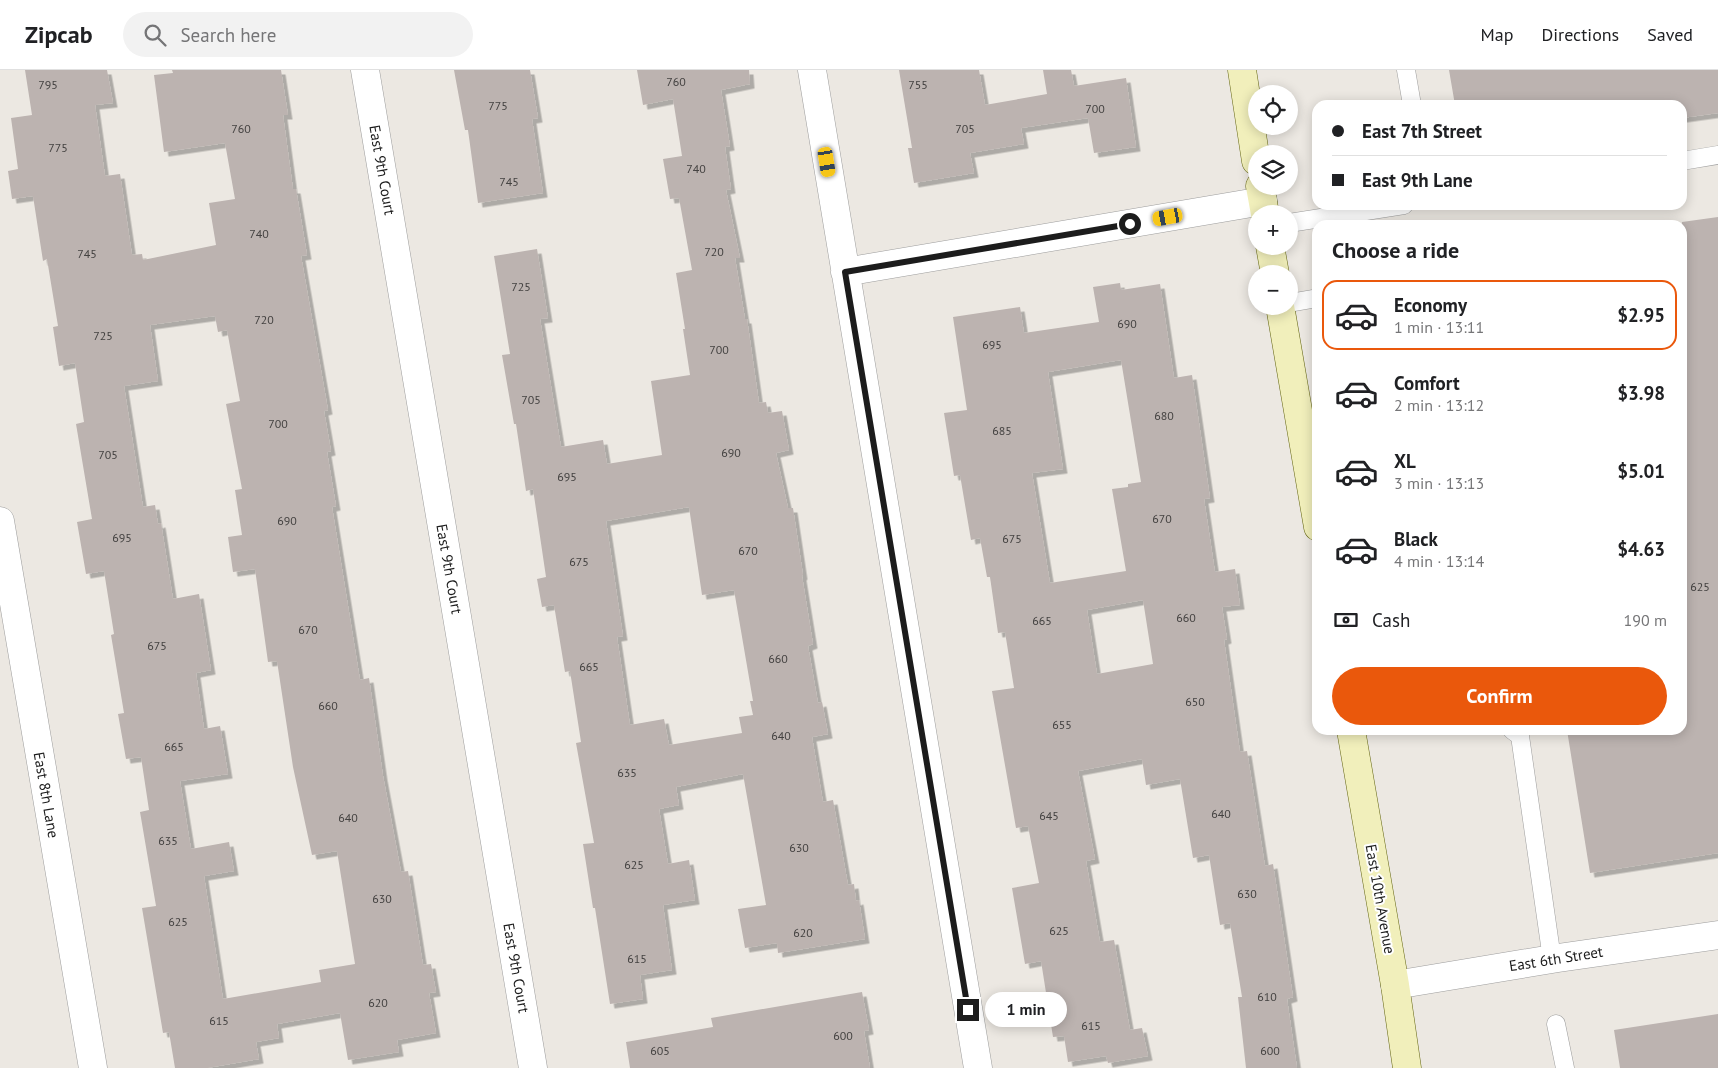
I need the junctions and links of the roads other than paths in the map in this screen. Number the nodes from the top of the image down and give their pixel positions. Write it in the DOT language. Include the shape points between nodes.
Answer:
graph roads {
  1 [pos="365,70"];
  2 [pos="812,70"];
  3 [pos="1242,70"];
  4 [pos="1406,70"];
  5 [pos="1411,100"];
  6 [pos="1254,145"];
  7 [pos="1718,155"];
  8 [pos="1687,160"];
  9 [pos="1262,200"];
  10 [pos="1372,210"];
  11 [pos="1298,222"];
  12 [pos="845,272"];
  13 [pos="1312,299"];
  14 [pos="1298,301"];
  15 [pos="1282,315"];
  16 [pos="1312,470"];
  17 [pos="0,522"];
  18 [pos="1353,735"];
  19 [pos="1519,735"];
  20 [pos="1718,935"];
  21 [pos="1552,960"];
  22 [pos="1395,985"];
  23 [pos="1556,1024"];
  24 [pos="93,1068"];
  25 [pos="532,1068"];
  26 [pos="978,1068"];
  27 [pos="1407,1068"];
  28 [pos="1565,1068"];
  1 -- 25 [label="street, East 9th Court"];
  2 -- 12 [label="street"];
  3 -- 6 [label="street"];
  4 -- 5 [label="lane"];
  7 -- 8 [label="lane"];
  9 -- 12 [label="street"];
  10 -- 11 [label="lane"];
  12 -- 26 [label="street"];
  13 -- 14 [label="lane"];
  15 -- 16 [label="street"];
  17 -- 24 [label="street, East 8th Lane"];
  18 -- 22 [label="street, East 10th Avenue"];
  19 -- 21 [label="lane"];
  20 -- 21 [label="street, East 6th Street"];
  21 -- 22 [label="street, East 6th Street"];
  22 -- 27 [label="street, East 10th Avenue"];
  23 -- 28 [label="lane"];
}
